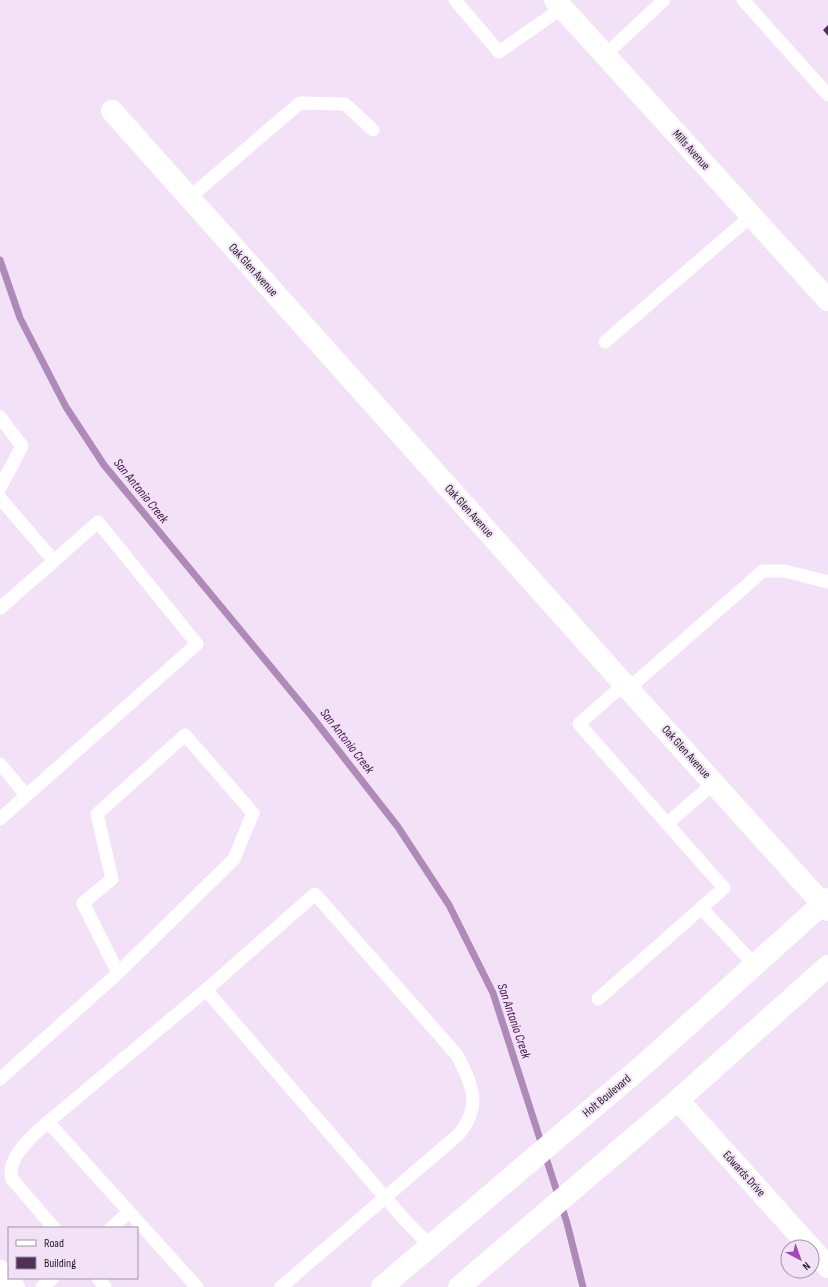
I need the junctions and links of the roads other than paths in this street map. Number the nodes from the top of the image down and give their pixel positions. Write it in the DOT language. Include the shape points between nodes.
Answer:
graph roads {
  1 [pos="454,0"];
  2 [pos="664,0"];
  3 [pos="743,0"];
  4 [pos="559,4"];
  5 [pos="604,55"];
  6 [pos="828,95"];
  7 [pos="112,111"];
  8 [pos="373,130"];
  9 [pos="189,198"];
  10 [pos="751,216"];
  11 [pos="828,300"];
  12 [pos="605,342"];
  13 [pos="0,417"];
  14 [pos="0,488"];
  15 [pos="0,498"];
  16 [pos="54,561"];
  17 [pos="828,582"];
  18 [pos="0,608"];
  19 [pos="626,686"];
  20 [pos="0,764"];
  21 [pos="714,783"];
  22 [pos="26,795"];
  23 [pos="0,819"];
  24 [pos="668,823"];
  25 [pos="826,904"];
  26 [pos="701,908"];
  27 [pos="755,965"];
  28 [pos="828,966"];
  29 [pos="118,973"];
  30 [pos="206,990"];
  31 [pos="598,999"];
  32 [pos="0,1079"];
  33 [pos="678,1100"];
  34 [pos="48,1122"];
  35 [pos="385,1198"];
  36 [pos="129,1212"];
  37 [pos="53,1227"];
  38 [pos="112,1227"];
  39 [pos="803,1239"];
  40 [pos="430,1246"];
  41 [pos="820,1258"];
  42 [pos="828,1267"];
  43 [pos="0,1272"];
  44 [pos="51,1279"];
  45 [pos="99,1279"];
  46 [pos="14,1287"];
  47 [pos="42,1287"];
  48 [pos="105,1287"];
  49 [pos="197,1287"];
  50 [pos="281,1287"];
  51 [pos="382,1287"];
  52 [pos="458,1287"];
  1 -- 4 [label="lane" via="499,52"];
  2 -- 5 [label="lane"];
  3 -- 6 [label="lane"];
  4 -- 5 [label="street, Mills Avenue"];
  5 -- 10 [label="street, Mills Avenue"];
  7 -- 9 [label="street, Oak Glen Avenue"];
  8 -- 9 [label="lane" via="345,104 300,104"];
  9 -- 19 [label="street, Oak Glen Avenue"];
  10 -- 11 [label="street, Mills Avenue"];
  10 -- 12 [label="lane"];
  13 -- 14 [label="lane" via="22,446"];
  15 -- 16 [label="lane"];
  16 -- 18 [label="lane"];
  16 -- 22 [label="lane" via="98,522 197,644"];
  17 -- 19 [label="lane" via="785,572 763,571"];
  19 -- 21 [label="street, Oak Glen Avenue"];
  19 -- 24 [label="lane" via="579,724"];
  20 -- 22 [label="lane"];
  21 -- 24 [label="lane"];
  21 -- 25 [label="street, Oak Glen Avenue"];
  22 -- 23 [label="lane"];
  24 -- 26 [label="lane" via="724,888"];
  25 -- 27 [label="street, Holt Boulevard"];
  26 -- 27 [label="lane"];
  26 -- 31 [label="lane"];
  27 -- 40 [label="street, Holt Boulevard" via="607,1096"];
  28 -- 33 [label="street"];
  29 -- 29 [label="lane" via="234,859 253,813 185,735 97,814 112,879 83,903"];
  29 -- 32 [label="lane"];
  30 -- 34 [label="lane"];
  30 -- 35 [label="lane"];
  30 -- 35 [label="lane" via="315,894 457,1055 468,1076 473,1097 472,1112 467,1125"];
  33 -- 39 [label="street, Edwards Drive"];
  33 -- 52 [label="street"];
  34 -- 36 [label="lane"];
  34 -- 37 [label="lane" via="27,1141 13,1162 10,1174"];
  35 -- 40 [label="lane"];
  35 -- 50 [label="lane"];
  36 -- 38 [label="lane"];
  36 -- 49 [label="lane"];
  40 -- 51 [label="street, Holt Boulevard"];
  41 -- 42 [label="street, Edwards Drive"];
  43 -- 46 [label="street"];
  44 -- 47 [label="lane"];
  45 -- 48 [label="lane"];
}
